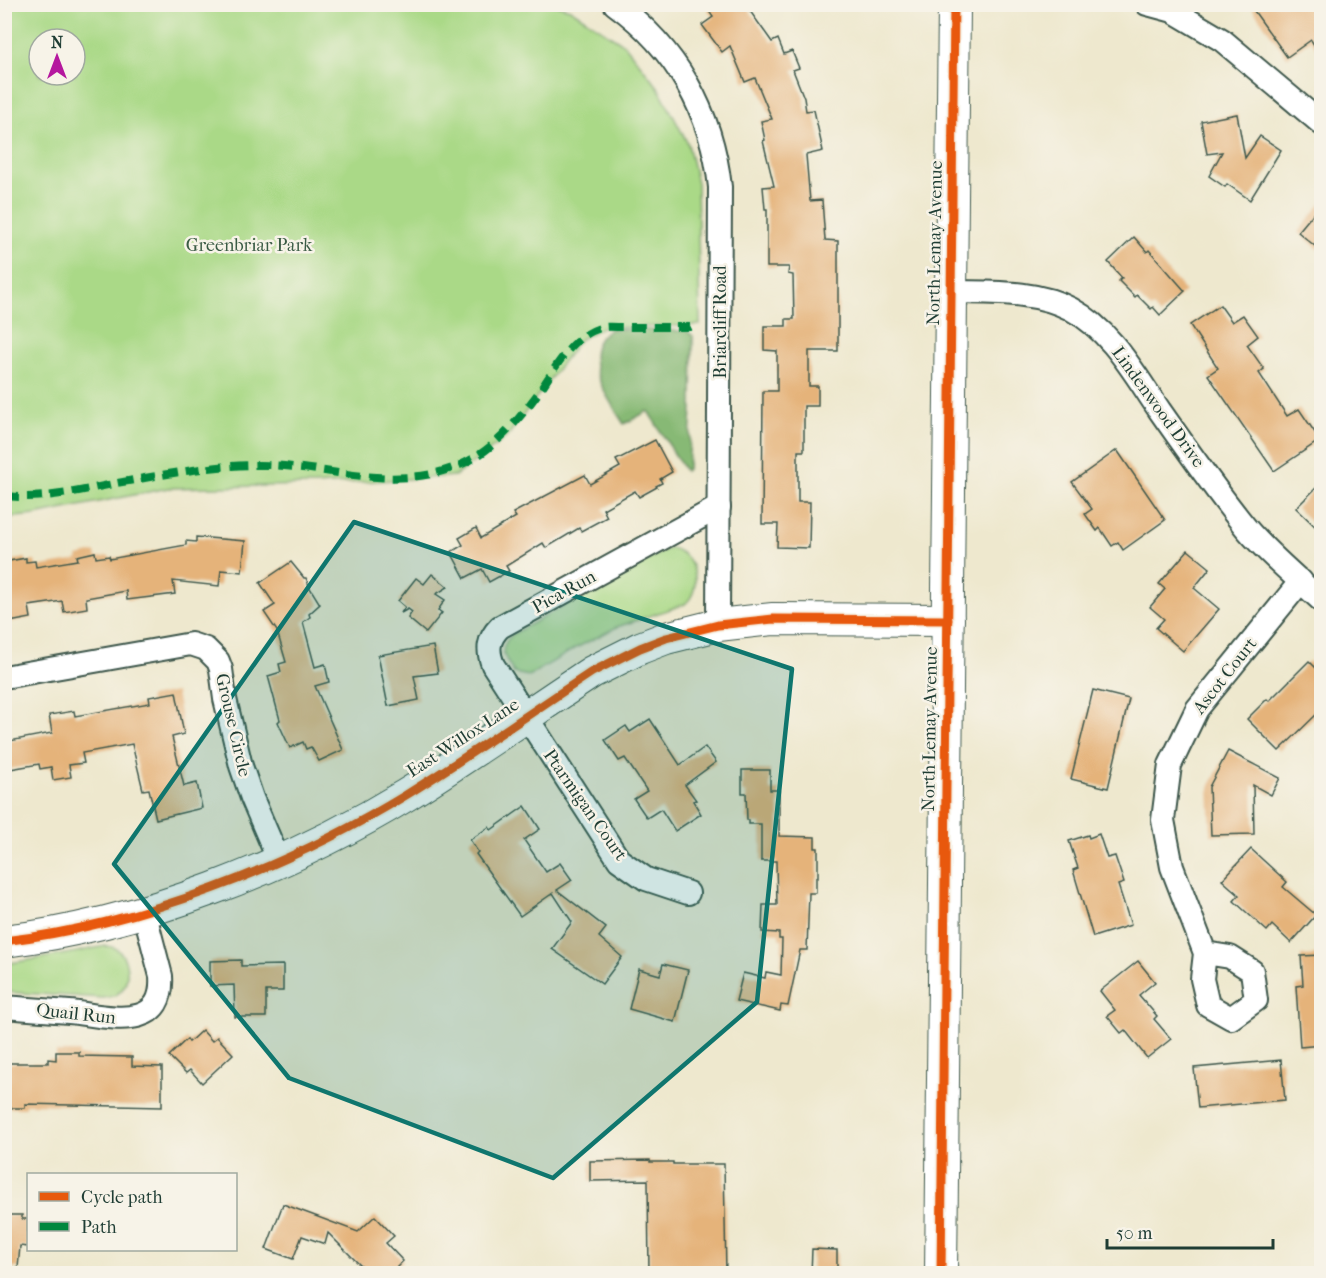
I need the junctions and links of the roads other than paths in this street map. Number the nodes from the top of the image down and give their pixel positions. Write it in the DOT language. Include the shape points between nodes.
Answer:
graph roads {
  1 [pos="615,4"];
  2 [pos="954,4"];
  3 [pos="1147,4"];
  4 [pos="1322,124"];
  5 [pos="951,292"];
  6 [pos="719,507"];
  7 [pos="1301,581"];
  8 [pos="1322,601"];
  9 [pos="948,620"];
  10 [pos="718,625"];
  11 [pos="4,676"];
  12 [pos="525,717"];
  13 [pos="279,861"];
  14 [pos="688,893"];
  15 [pos="144,911"];
  16 [pos="4,941"];
  17 [pos="1205,953"];
  18 [pos="4,1008"];
  19 [pos="942,1274"];
  1 -- 6 [label="street, Briarcliff Road" via="653,37 687,81 698,101 718,164"];
  2 -- 5 [label="main road, North Lemay Avenue"];
  3 -- 4 [label="street" via="1173,10 1222,40"];
  5 -- 7 [label="street, Lindenwood Drive" via="1038,297 1071,309 1100,329 1247,530"];
  5 -- 9 [label="main road, North Lemay Avenue"];
  6 -- 10 [label="street, Briarcliff Road"];
  6 -- 12 [label="street, Pica Run" via="495,632 489,647 493,665"];
  7 -- 8 [label="street, Lindenwood Drive"];
  7 -- 17 [label="street, Ascot Court" via="1197,709 1170,765 1163,820 1172,867"];
  9 -- 10 [label="main road, East Willox Lane" via="773,619"];
  9 -- 19 [label="main road, North Lemay Avenue"];
  10 -- 12 [label="main road, East Willox Lane" via="666,638 615,659"];
  11 -- 13 [label="street, Grouse Circle" via="191,644 206,649 221,669 241,766"];
  12 -- 13 [label="main road, East Willox Lane" via="406,795"];
  12 -- 14 [label="street, Ptarmigan Court" via="619,860 646,879"];
  13 -- 15 [label="main road, East Willox Lane"];
  15 -- 16 [label="main road, East Willox Lane" via="58,933"];
  15 -- 18 [label="street, Quail Run" via="162,985 156,1001 144,1013 122,1019"];
}
